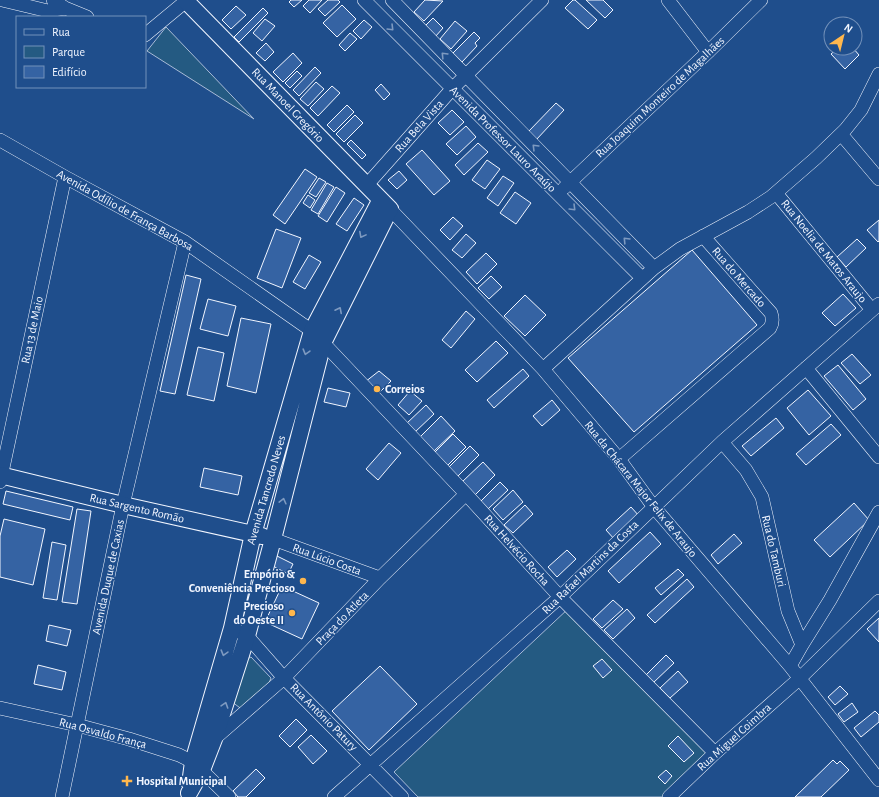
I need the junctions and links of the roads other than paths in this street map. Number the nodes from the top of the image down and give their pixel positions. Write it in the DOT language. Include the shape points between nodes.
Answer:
graph roads {
  1 [pos="2,0"];
  2 [pos="53,0"];
  3 [pos="186,0"];
  4 [pos="364,0"];
  5 [pos="392,0"];
  6 [pos="542,0"];
  7 [pos="668,0"];
  8 [pos="761,0"];
  9 [pos="65,8"];
  10 [pos="85,16"];
  11 [pos="146,34"];
  12 [pos="708,52"];
  13 [pos="879,74"];
  14 [pos="465,76"];
  15 [pos="452,89"];
  16 [pos="841,134"];
  17 [pos="0,140"];
  18 [pos="65,177"];
  19 [pos="879,178"];
  20 [pos="570,182"];
  21 [pos="366,186"];
  22 [pos="776,193"];
  23 [pos="559,194"];
  24 [pos="385,205"];
  25 [pos="703,236"];
  26 [pos="184,242"];
  27 [pos="654,268"];
  28 [pos="642,278"];
  29 [pos="875,307"];
  30 [pos="318,337"];
  31 [pos="806,368"];
  32 [pos="543,369"];
  33 [pos="722,442"];
  34 [pos="879,457"];
  35 [pos="620,459"];
  36 [pos="0,478"];
  37 [pos="466,494"];
  38 [pos="123,505"];
  39 [pos="653,506"];
  40 [pos="879,512"];
  41 [pos="253,534"];
  42 [pos="274,539"];
  43 [pos="380,578"];
  44 [pos="560,597"];
  45 [pos="879,601"];
  46 [pos="232,628"];
  47 [pos="247,636"];
  48 [pos="802,645"];
  49 [pos="790,666"];
  50 [pos="284,678"];
  51 [pos="799,679"];
  52 [pos="0,708"];
  53 [pos="77,725"];
  54 [pos="214,739"];
  55 [pos="715,753"];
  56 [pos="371,765"];
  57 [pos="198,766"];
  58 [pos="879,780"];
  59 [pos="189,795"];
  60 [pos="62,797"];
  61 [pos="229,797"];
  62 [pos="334,797"];
  63 [pos="402,797"];
  64 [pos="670,797"];
  1 -- 9 [label="street" via="48,11"];
  2 -- 9 [label="street"];
  3 -- 11 [label="street"];
  3 -- 21 [label="main road, Rua Manoel Gregório"];
  4 -- 15 [label="street, Avenida Professor Lauro Araújo, one-way"];
  14 -- 5 [label="street, Avenida Professor Lauro Araújo, one-way"];
  6 -- 14 [label="street, Rua Bela Vista"];
  7 -- 12 [label="street"];
  8 -- 12 [label="street, Rua Joaquim Monteiro de Magalhães"];
  9 -- 10 [label="street"];
  12 -- 20 [label="street, Rua Joaquim Monteiro de Magalhães"];
  13 -- 16 [label="street" via="861,110"];
  14 -- 15 [label="street, Rua Bela Vista"];
  20 -- 14 [label="street, Avenida Professor Lauro Araújo, one-way"];
  15 -- 21 [label="street, Rua Bela Vista"];
  15 -- 23 [label="street, Avenida Professor Lauro Araújo"];
  16 -- 19 [label="street"];
  16 -- 22 [label="street"];
  17 -- 18 [label="street, Avenida Odílio de França Barbosa"];
  18 -- 26 [label="street, Avenida Odílio de França Barbosa"];
  18 -- 36 [label="street, Rua 13 de Maio"];
  20 -- 23 [label="street, Rua Joaquim Monteiro de Magalhães"];
  27 -- 20 [label="street, Avenida Professor Lauro Araújo, one-way"];
  21 -- 24 [label="main road, Rua Manoel Gregório"];
  22 -- 25 [label="street" via="748,212"];
  22 -- 29 [label="street, Rua Noelia de Matos Araujo"];
  23 -- 28 [label="street, Avenida Professor Lauro Araújo, one-way"];
  24 -- 30 [label="main road, Avenida Tancredo Neves"];
  24 -- 32 [label="street, Rua da Chácara Major Felix de Araujo"];
  25 -- 27 [label="street, Rua do Mercado"];
  25 -- 35 [label="street, Rua do Mercado" via="771,313 773,323"];
  26 -- 30 [label="street, Avenida Odílio de França Barbosa"];
  26 -- 38 [label="street, Avenida Duque de Caxias"];
  27 -- 28 [label="street, Rua do Mercado"];
  28 -- 32 [label="street, Rua do Mercado"];
  29 -- 31 [label="street, Rua Rafael Martins da Costa"];
  30 -- 37 [label="street, Rua Helvécio Rocha"];
  30 -- 41 [label="main road, Avenida Tancredo Neves, one-way"];
  42 -- 30 [label="main road, Avenida Tancredo Neves, one-way"];
  31 -- 33 [label="street, Rua Rafael Martins da Costa"];
  31 -- 34 [label="street"];
  32 -- 35 [label="street, Rua da Chácara Major Felix de Araujo"];
  33 -- 39 [label="street, Rua Rafael Martins da Costa"];
  33 -- 48 [label="street, Rua do Tamburi" via="746,470 762,497 788,611"];
  35 -- 39 [label="street, Rua da Chácara Major Felix de Araujo"];
  36 -- 38 [label="main road, Rua Sargento Romão"];
  37 -- 43 [label="street, Praça do Atleta"];
  37 -- 44 [label="street, Rua Helvécio Rocha"];
  38 -- 41 [label="main road, Rua Sargento Romão"];
  38 -- 53 [label="street, Avenida Duque de Caxias"];
  39 -- 44 [label="street, Rua Rafael Martins da Costa"];
  39 -- 49 [label="street, Rua da Chácara Major Felix de Araujo"];
  40 -- 48 [label="street"];
  41 -- 42 [label="main road, Rua Sargento Romão"];
  41 -- 46 [label="main road, Avenida Tancredo Neves"];
  42 -- 43 [label="street, Rua Lúcio Costa"];
  42 -- 47 [label="main road, Avenida Tancredo Neves"];
  43 -- 50 [label="street, Praça do Atleta"];
  44 -- 55 [label="street, Rua Helvécio Rocha"];
  44 -- 56 [label="street, Rua Rafael Martins da Costa"];
  45 -- 51 [label="street, Rua Miguel Coimbra"];
  46 -- 47 [label="street"];
  46 -- 57 [label="main road, Avenida Tancredo Neves, one-way"];
  47 -- 50 [label="street, Rua Antônio Patury"];
  54 -- 47 [label="main road, Avenida Tancredo Neves, one-way"];
  48 -- 49 [label="street"];
  49 -- 51 [label="street, Rua da Chácara Major Felix de Araujo"];
  50 -- 54 [label="street, Praça do Atleta"];
  50 -- 56 [label="street, Rua Antônio Patury"];
  51 -- 55 [label="street, Rua Miguel Coimbra"];
  51 -- 58 [label="street, Rua da Chácara Major Felix de Araujo"];
  52 -- 53 [label="street, Rua Osvaldo França"];
  53 -- 57 [label="street, Rua Osvaldo França" via="172,752"];
  53 -- 60 [label="street, Avenida Duque de Caxias"];
  54 -- 57 [label="main road, Avenida Tancredo Neves"];
  55 -- 64 [label="street, Rua Miguel Coimbra"];
  56 -- 62 [label="street, Rua Rafael Martins da Costa"];
  56 -- 63 [label="street, Rua Antônio Patury"];
  57 -- 59 [label="main road, Avenida Tancredo Neves"];
  57 -- 61 [label="street, Rua Osvaldo França"];
}
